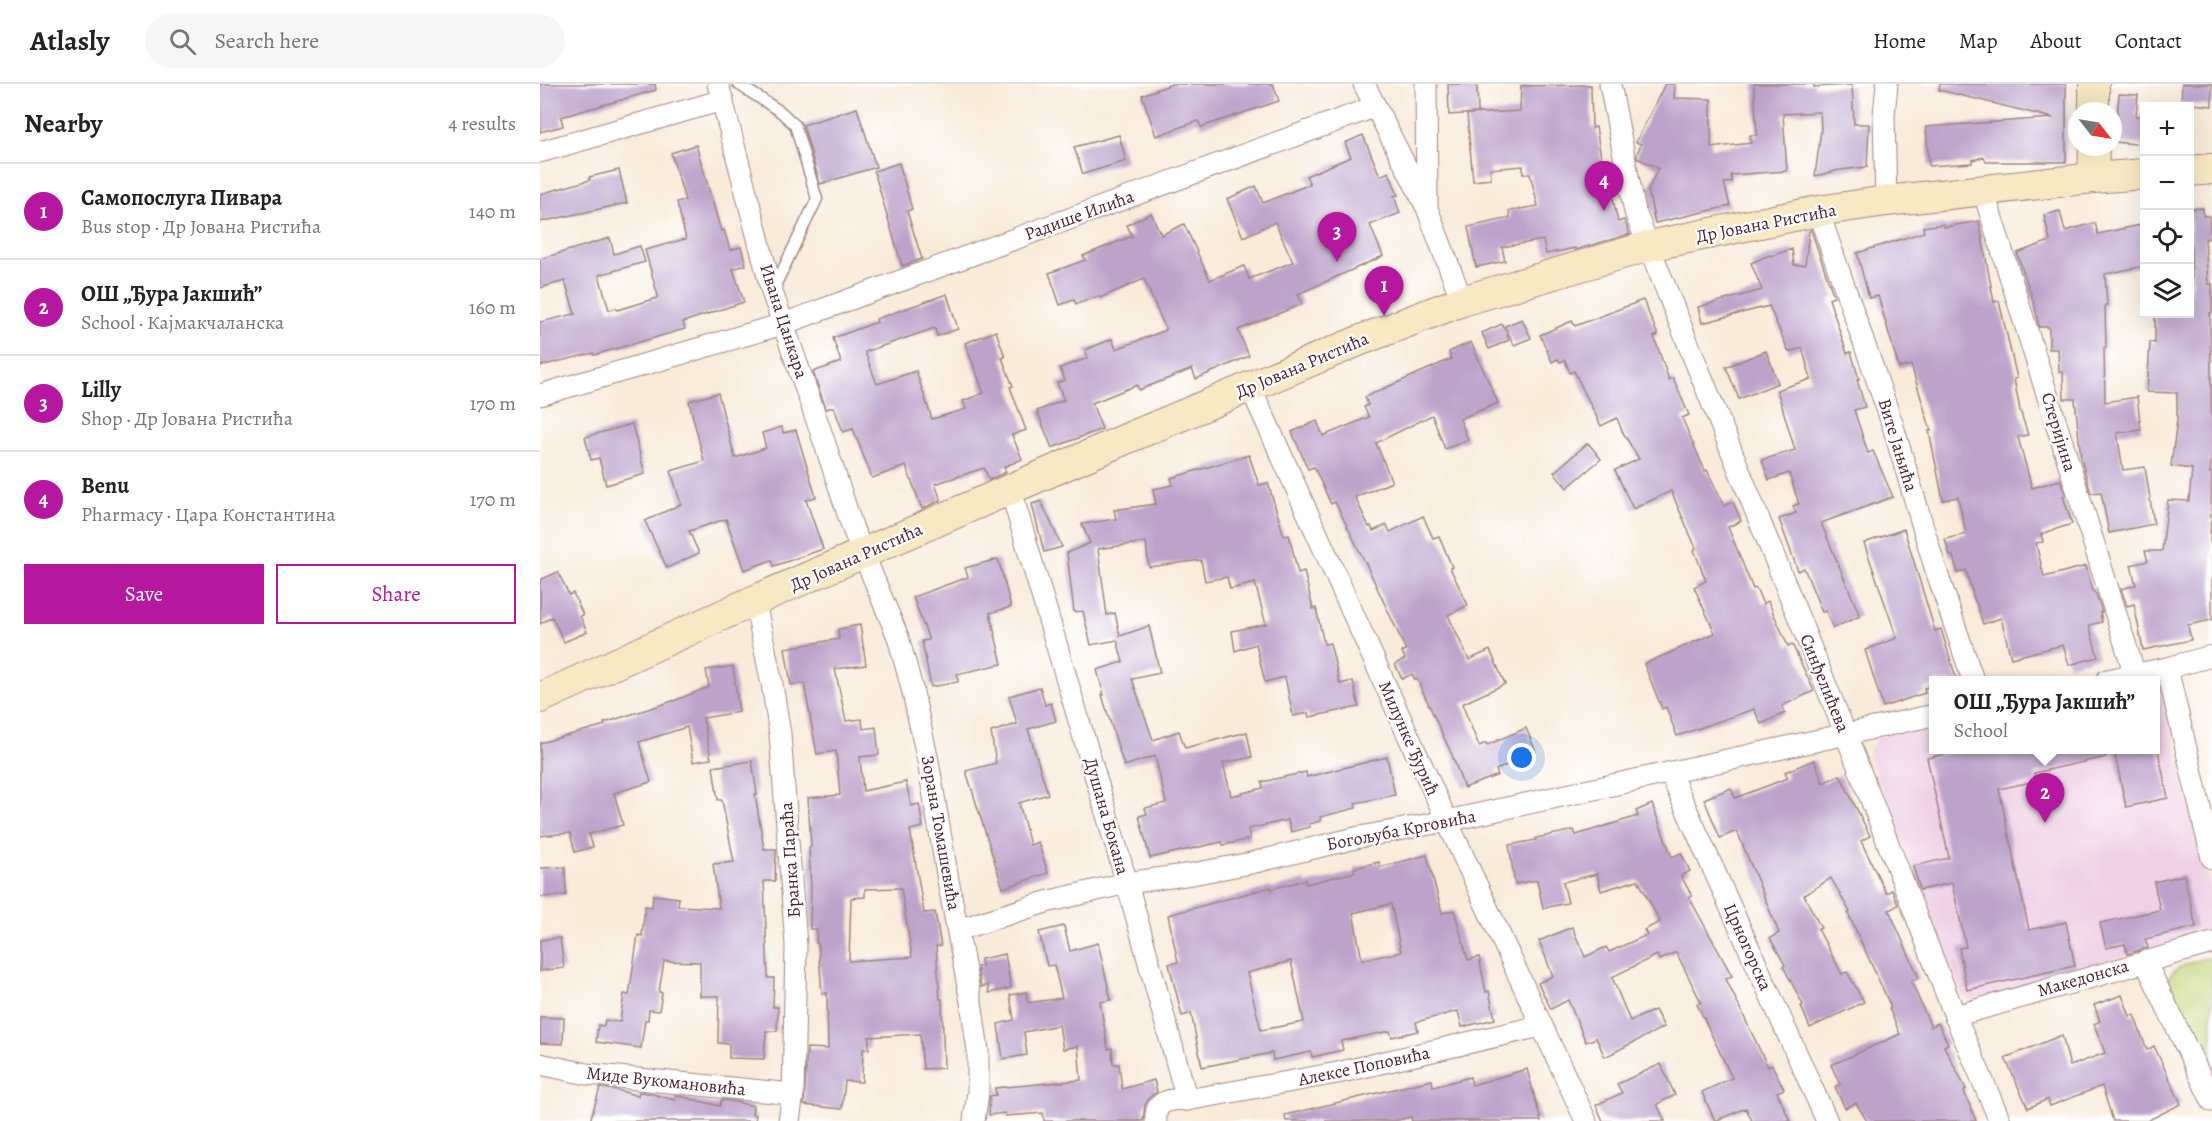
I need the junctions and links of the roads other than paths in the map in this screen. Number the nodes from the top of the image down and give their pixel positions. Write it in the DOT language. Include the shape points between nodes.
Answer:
graph roads {
  1 [pos="738,84"];
  2 [pos="1364,84"];
  3 [pos="1426,84"];
  4 [pos="1610,84"];
  5 [pos="1887,84"];
  6 [pos="2094,84"];
  7 [pos="720,92"];
  8 [pos="2094,102"];
  9 [pos="1374,107"];
  10 [pos="540,152"];
  11 [pos="2094,156"];
  12 [pos="2212,169"];
  13 [pos="2194,171"];
  14 [pos="2140,174"];
  15 [pos="2093,178"];
  16 [pos="1983,190"];
  17 [pos="1886,201"];
  18 [pos="1427,208"];
  19 [pos="1818,211"];
  20 [pos="1649,246"];
  21 [pos="772,292"];
  22 [pos="1462,301"];
  23 [pos="783,324"];
  24 [pos="1250,386"];
  25 [pos="540,395"];
  26 [pos="1010,488"];
  27 [pos="862,554"];
  28 [pos="755,602"];
  29 [pos="2212,656"];
  30 [pos="2167,668"];
  31 [pos="2136,675"];
  32 [pos="1971,676"];
  33 [pos="2131,676"];
  34 [pos="540,698"];
  35 [pos="1929,716"];
  36 [pos="1846,735"];
  37 [pos="1670,774"];
  38 [pos="1447,821"];
  39 [pos="2212,858"];
  40 [pos="1127,883"];
  41 [pos="958,930"];
  42 [pos="2212,943"];
  43 [pos="2145,961"];
  44 [pos="1955,1016"];
  45 [pos="1541,1026"];
  46 [pos="540,1064"];
  47 [pos="793,1094"];
  48 [pos="1187,1100"];
  49 [pos="2212,1101"];
  50 [pos="789,1121"];
  51 [pos="974,1121"];
  52 [pos="1156,1121"];
  53 [pos="1586,1121"];
  54 [pos="1827,1121"];
  55 [pos="2000,1121"];
  1 -- 21 [label="lane" via="795,125 817,199"];
  2 -- 9 [label="street"];
  3 -- 18 [label="street"];
  4 -- 20 [label="street, Синђелићева" via="1635,212"];
  5 -- 17 [label="street"];
  6 -- 8 [label="street"];
  7 -- 10 [label="street"];
  7 -- 21 [label="street, Ивана Цанкара"];
  9 -- 18 [label="street"];
  9 -- 23 [label="street, Радише Илића"];
  11 -- 15 [label="street"];
  12 -- 13 [label="street"];
  14 -- 15 [label="street, Др Јована Ристића"];
  15 -- 16 [label="street, Др Јована Ристића"];
  16 -- 17 [label="street, Др Јована Ристића"];
  16 -- 31 [label="street, Стеријина"];
  17 -- 19 [label="street, Др Јована Ристића"];
  18 -- 22 [label="street"];
  19 -- 20 [label="street, Др Јована Ристића"];
  19 -- 32 [label="street, Вите Јањића" via="1892,423"];
  20 -- 22 [label="street, Др Јована Ристића"];
  20 -- 36 [label="street, Синђелићева"];
  21 -- 23 [label="street, Ивана Цанкара"];
  22 -- 24 [label="street, Др Јована Ристића"];
  23 -- 25 [label="street, Радише Илића"];
  23 -- 27 [label="street, Ивана Цанкара"];
  24 -- 26 [label="street, Др Јована Ристића"];
  24 -- 38 [label="street, Милунке Ђурић"];
  26 -- 27 [label="street, Др Јована Ристића"];
  26 -- 40 [label="street, Душана Бокана"];
  27 -- 28 [label="street, Др Јована Ристића"];
  27 -- 41 [label="street, Зорана Томашевића" via="898,637 912,688"];
  28 -- 34 [label="street, Др Јована Ристића"];
  28 -- 47 [label="street, Бранка Параћа" via="772,684 786,796 796,945"];
  29 -- 30 [label="street"];
  30 -- 31 [label="street"];
  30 -- 39 [label="street"];
  31 -- 33 [label="street"];
  35 -- 36 [label="street, Богољуба Крговића"];
  36 -- 37 [label="street, Богољуба Крговића"];
  36 -- 44 [label="street, Синђелићева"];
  37 -- 38 [label="street, Богољуба Крговића"];
  37 -- 54 [label="street, Црногорска"];
  38 -- 40 [label="street, Богољуба Крговића" via="1192,874"];
  38 -- 45 [label="street, Милунке Ђурић"];
  40 -- 41 [label="street, Богољуба Крговића" via="1046,902"];
  40 -- 48 [label="street, Душана Бокана"];
  41 -- 51 [label="street, Зорана Томашевића" via="978,1051"];
  42 -- 43 [label="street, Македонска"];
  43 -- 44 [label="street, Македонска"];
  43 -- 49 [label="street"];
  44 -- 55 [label="street, Синђелићева"];
  45 -- 48 [label="street, Алексе Поповића" via="1337,1073"];
  45 -- 53 [label="street, Милунке Ђурић"];
  46 -- 47 [label="street, Миде Вукомановића" via="587,1074"];
  47 -- 50 [label="street, Бранка Параћа"];
  48 -- 52 [label="street" via="1174,1098 1160,1104"];
}
